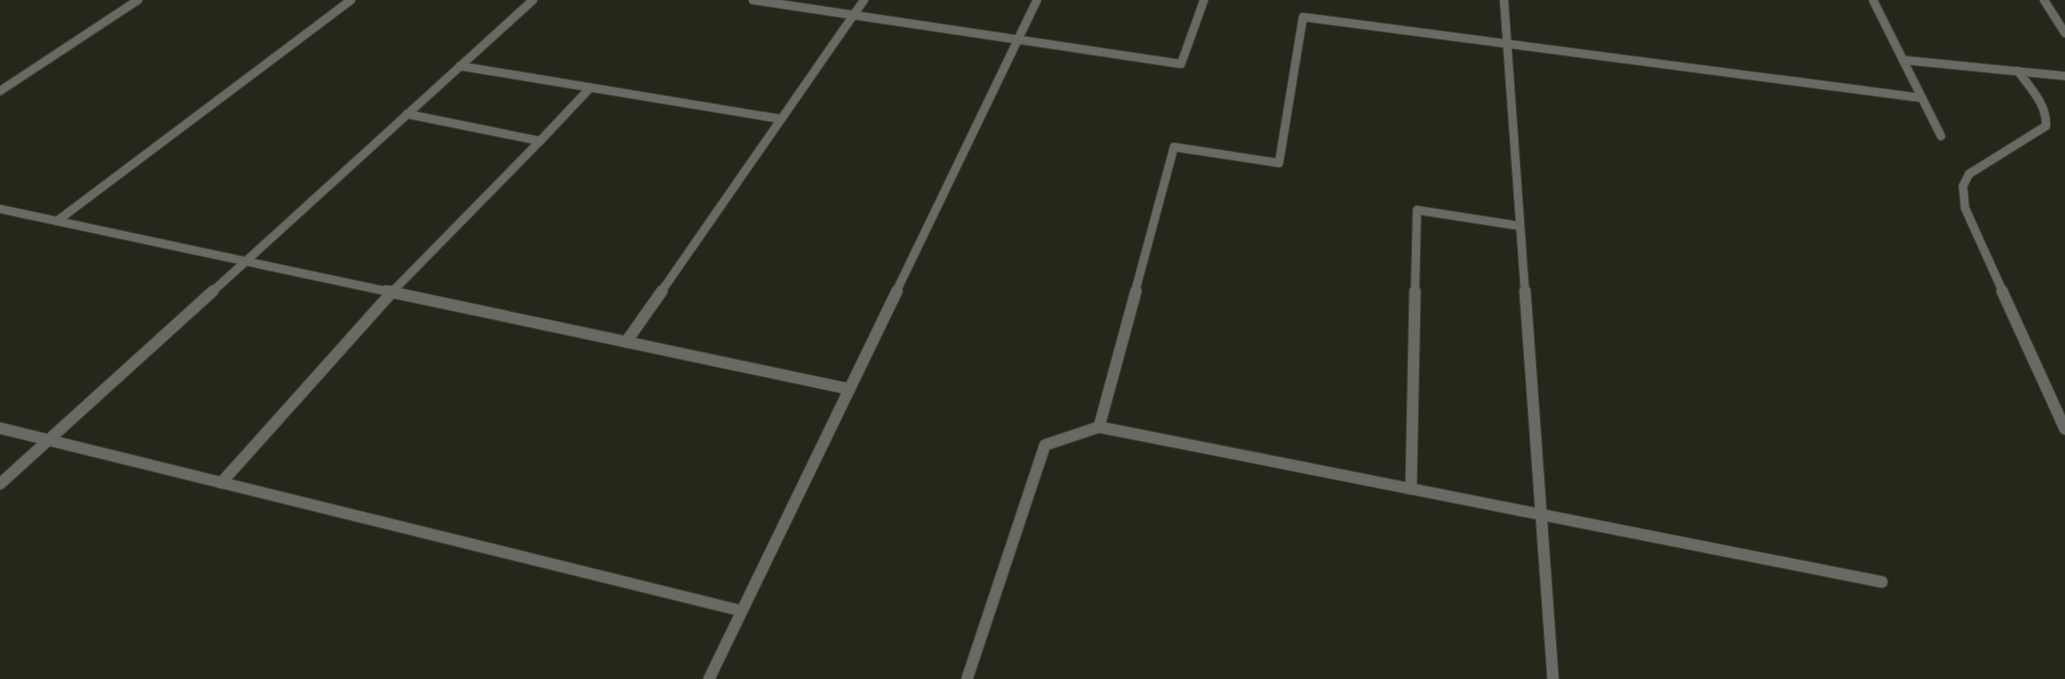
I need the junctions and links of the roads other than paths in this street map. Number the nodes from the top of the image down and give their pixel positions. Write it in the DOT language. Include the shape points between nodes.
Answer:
graph roads {
  1 [pos="138,0"];
  2 [pos="351,0"];
  3 [pos="533,0"];
  4 [pos="753,0"];
  5 [pos="864,0"];
  6 [pos="1037,0"];
  7 [pos="1204,0"];
  8 [pos="1504,0"];
  9 [pos="1873,0"];
  10 [pos="2044,0"];
  11 [pos="854,15"];
  12 [pos="2065,33"];
  13 [pos="1018,40"];
  14 [pos="1507,44"];
  15 [pos="1903,60"];
  16 [pos="460,66"];
  17 [pos="2018,71"];
  18 [pos="2065,76"];
  19 [pos="590,88"];
  20 [pos="0,91"];
  21 [pos="1922,98"];
  22 [pos="407,114"];
  23 [pos="781,119"];
  24 [pos="1941,136"];
  25 [pos="540,141"];
  26 [pos="0,209"];
  27 [pos="57,221"];
  28 [pos="1520,226"];
  29 [pos="246,261"];
  30 [pos="392,292"];
  31 [pos="626,342"];
  32 [pos="849,389"];
  33 [pos="1099,427"];
  34 [pos="0,428"];
  35 [pos="2065,429"];
  36 [pos="48,440"];
  37 [pos="221,483"];
  38 [pos="0,484"];
  39 [pos="1411,489"];
  40 [pos="1541,514"];
  41 [pos="1882,582"];
  42 [pos="742,611"];
  43 [pos="709,679"];
  44 [pos="966,679"];
  45 [pos="1553,679"];
  1 -- 20 [label="street"];
  2 -- 27 [label="street"];
  3 -- 16 [label="street"];
  4 -- 11 [label="street"];
  5 -- 11 [label="street"];
  6 -- 13 [label="street"];
  7 -- 13 [label="street" via="1181,64"];
  8 -- 14 [label="street"];
  9 -- 15 [label="street"];
  10 -- 12 [label="street"];
  11 -- 13 [label="street"];
  11 -- 23 [label="street"];
  13 -- 32 [label="street"];
  14 -- 21 [label="street"];
  14 -- 28 [label="street"];
  14 -- 33 [label="street" via="1303,18 1279,163 1174,147"];
  15 -- 17 [label="street"];
  15 -- 21 [label="street"];
  16 -- 19 [label="street"];
  16 -- 22 [label="street"];
  17 -- 18 [label="street"];
  17 -- 35 [label="street" via="2044,109 2048,118 2046,126 1969,174 1963,183 1962,193 1965,208"];
  19 -- 23 [label="street"];
  19 -- 25 [label="street"];
  21 -- 24 [label="street"];
  22 -- 25 [label="street"];
  22 -- 29 [label="street"];
  23 -- 31 [label="street"];
  25 -- 30 [label="street"];
  26 -- 27 [label="street"];
  27 -- 29 [label="street"];
  28 -- 39 [label="street" via="1417,210"];
  28 -- 40 [label="street"];
  29 -- 30 [label="street"];
  29 -- 36 [label="street"];
  30 -- 31 [label="street"];
  30 -- 37 [label="street"];
  31 -- 32 [label="street"];
  32 -- 42 [label="street"];
  33 -- 39 [label="street"];
  33 -- 44 [label="street" via="1045,444"];
  34 -- 36 [label="street"];
  36 -- 37 [label="street"];
  36 -- 38 [label="street"];
  37 -- 42 [label="street"];
  39 -- 40 [label="street"];
  40 -- 41 [label="street"];
  40 -- 45 [label="street"];
  42 -- 43 [label="street"];
}
